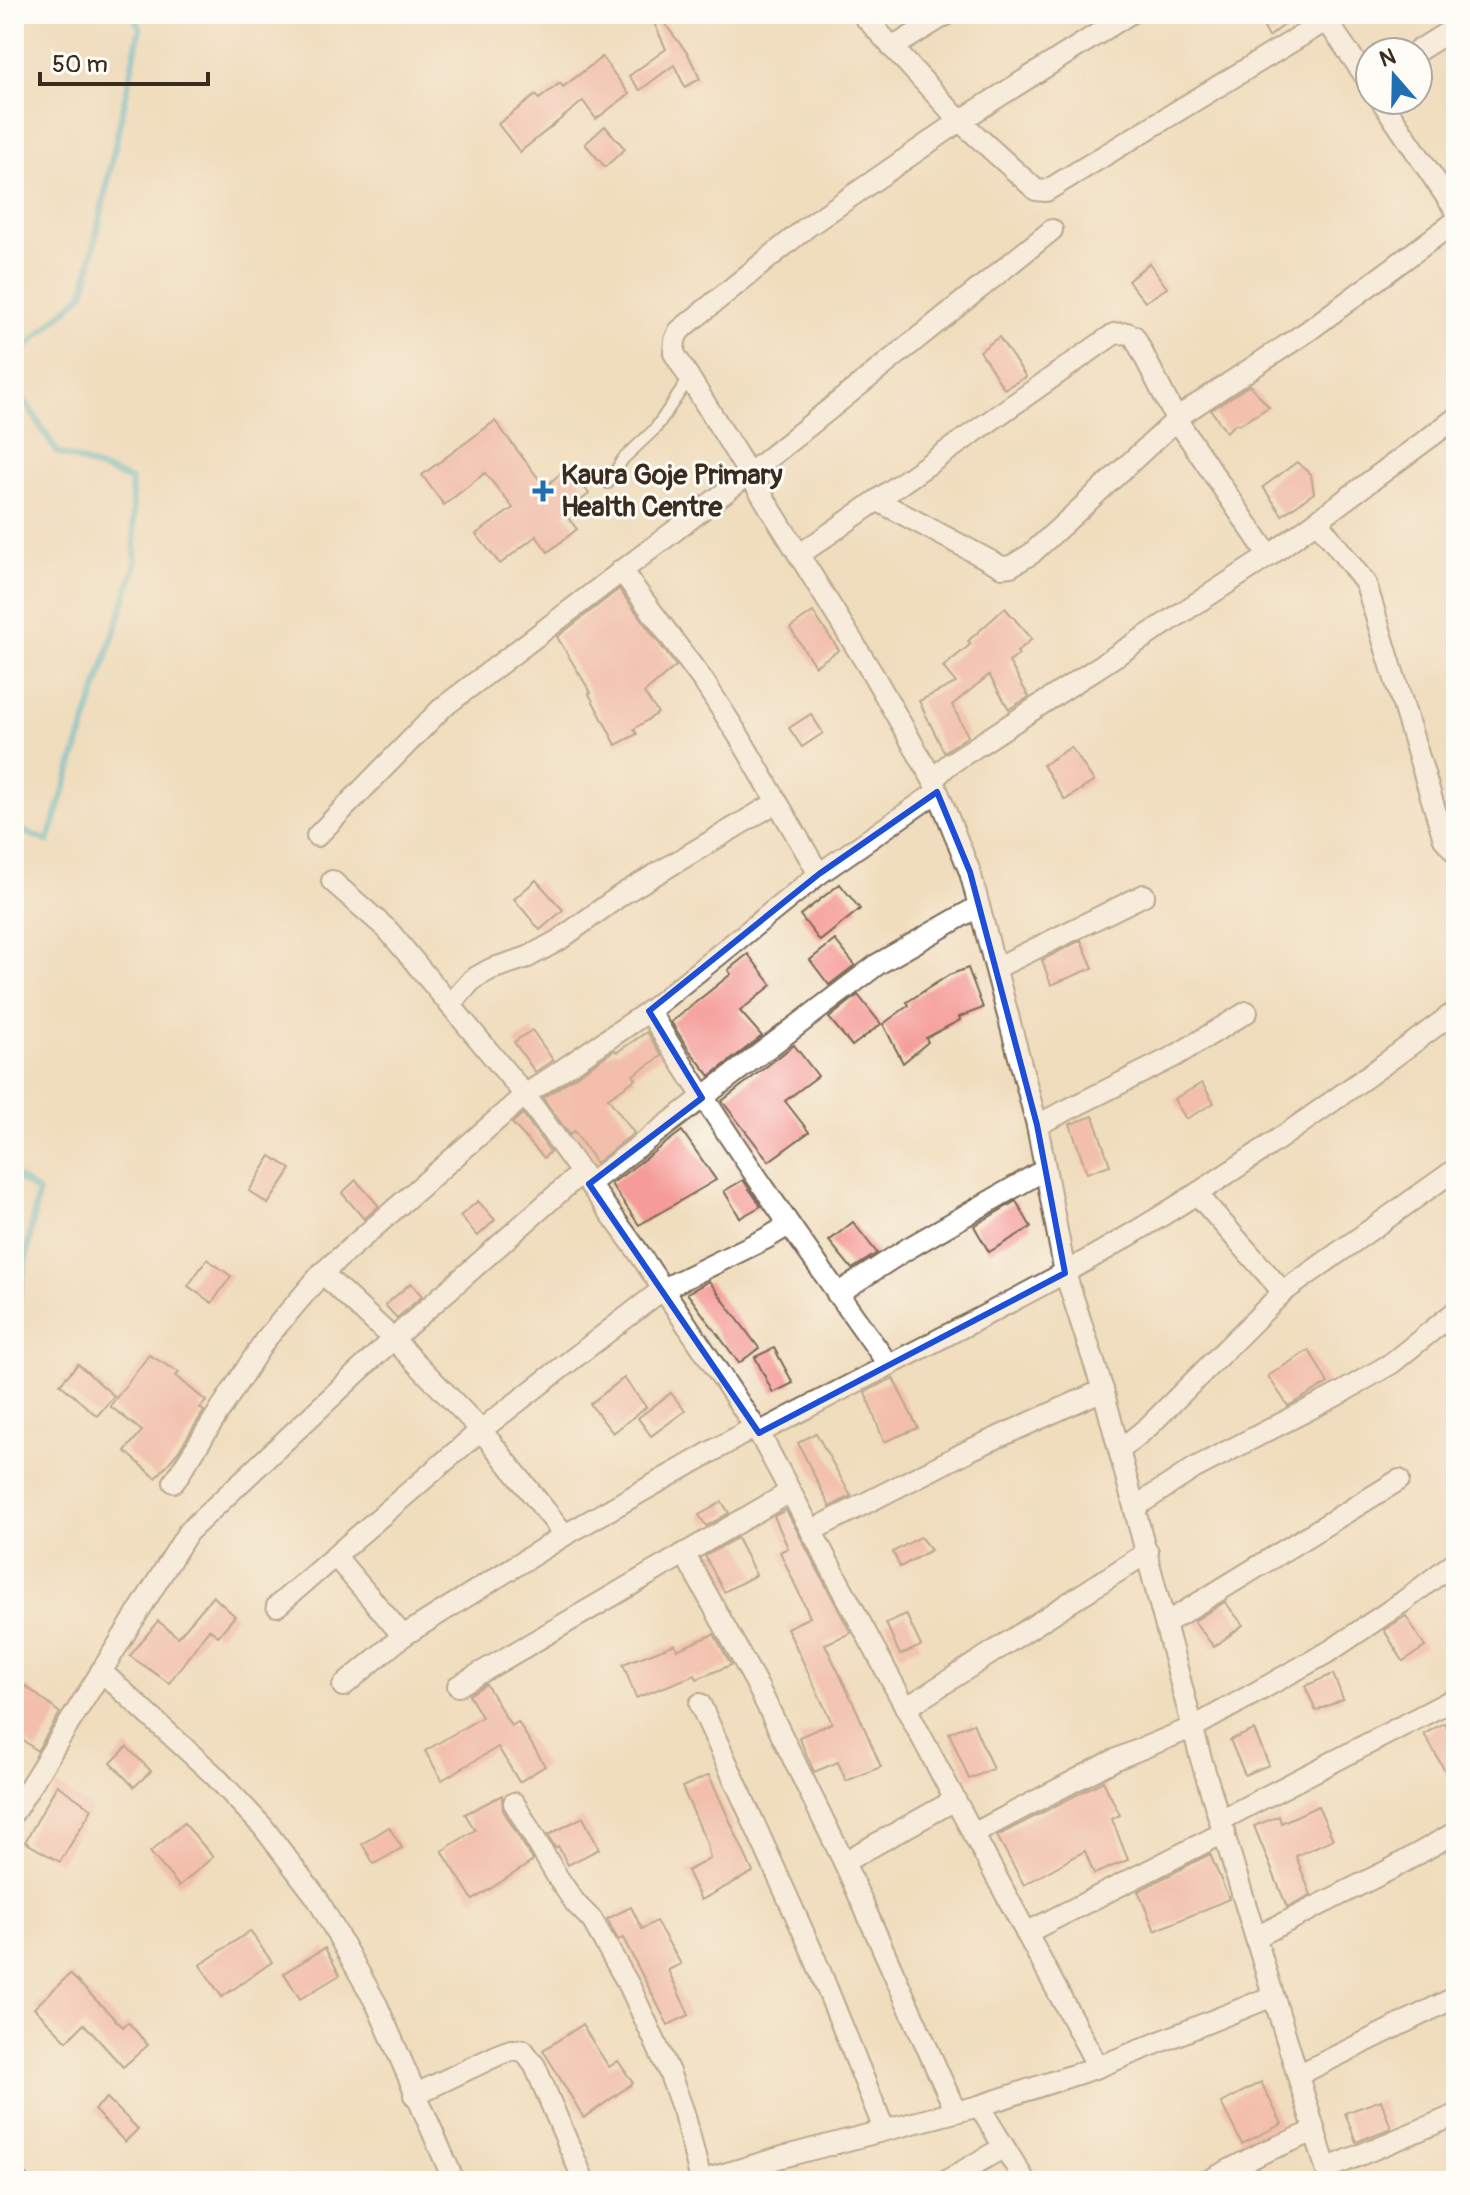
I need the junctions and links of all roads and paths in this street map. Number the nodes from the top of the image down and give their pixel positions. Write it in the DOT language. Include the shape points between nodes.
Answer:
graph roads {
  1 [pos="862,14"];
  2 [pos="947,14"];
  3 [pos="1129,14"];
  4 [pos="1328,16"];
  5 [pos="1456,27"];
  6 [pos="1434,41"];
  7 [pos="892,48"];
  8 [pos="1354,57"];
  9 [pos="1392,116"];
  10 [pos="960,121"];
  11 [pos="1456,211"];
  12 [pos="1456,221"];
  13 [pos="1052,230"];
  14 [pos="690,377"];
  15 [pos="1456,418"];
  16 [pos="1176,419"];
  17 [pos="749,474"];
  18 [pos="608,483"];
  19 [pos="878,501"];
  20 [pos="1318,522"];
  21 [pos="799,555"];
  22 [pos="1269,556"];
  23 [pos="621,570"];
  24 [pos="935,786"];
  25 [pos="777,802"];
  26 [pos="317,836"];
  27 [pos="1456,853"];
  28 [pos="819,874"];
  29 [pos="332,881"];
  30 [pos="1144,895"];
  31 [pos="979,906"];
  32 [pos="996,968"];
  33 [pos="450,1005"];
  34 [pos="649,1011"];
  35 [pos="1456,1011"];
  36 [pos="1247,1012"];
  37 [pos="525,1095"];
  38 [pos="702,1098"];
  39 [pos="1037,1125"];
  40 [pos="1456,1169"];
  41 [pos="1044,1170"];
  42 [pos="585,1179"];
  43 [pos="1197,1194"];
  44 [pos="785,1221"];
  45 [pos="322,1273"];
  46 [pos="1065,1273"];
  47 [pos="663,1289"];
  48 [pos="1283,1292"];
  49 [pos="837,1294"];
  50 [pos="1456,1311"];
  51 [pos="393,1339"];
  52 [pos="888,1364"];
  53 [pos="1103,1390"];
  54 [pos="481,1430"];
  55 [pos="757,1430"];
  56 [pos="1120,1450"];
  57 [pos="1399,1480"];
  58 [pos="174,1482"];
  59 [pos="790,1492"];
  60 [pos="1135,1507"];
  61 [pos="811,1531"];
  62 [pos="565,1535"];
  63 [pos="1148,1552"];
  64 [pos="684,1553"];
  65 [pos="336,1557"];
  66 [pos="1456,1561"];
  67 [pos="277,1606"];
  68 [pos="1166,1623"];
  69 [pos="403,1636"];
  70 [pos="101,1671"];
  71 [pos="343,1686"];
  72 [pos="458,1686"];
  73 [pos="1456,1698"];
  74 [pos="700,1704"];
  75 [pos="906,1708"];
  76 [pos="1194,1727"];
  77 [pos="955,1800"];
  78 [pos="514,1803"];
  79 [pos="14,1812"];
  80 [pos="1223,1826"];
  81 [pos="1456,1832"];
  82 [pos="973,1834"];
  83 [pos="844,1862"];
  84 [pos="1026,1933"];
  85 [pos="1256,1937"];
  86 [pos="1273,1996"];
  87 [pos="1456,1997"];
  88 [pos="1098,2067"];
  89 [pos="1298,2075"];
  90 [pos="414,2095"];
  91 [pos="979,2106"];
  92 [pos="955,2110"];
  93 [pos="1455,2117"];
  94 [pos="884,2129"];
  95 [pos="1315,2131"];
  96 [pos="1004,2147"];
  97 [pos="1328,2175"];
  98 [pos="454,2181"];
  99 [pos="584,2181"];
  100 [pos="701,2181"];
  101 [pos="946,2181"];
  102 [pos="1025,2181"];
  103 [pos="1208,2181"];
  1 -- 7 [label="street"];
  2 -- 7 [label="street"];
  3 -- 10 [label="street"];
  4 -- 8 [label="street"];
  4 -- 10 [label="street" via="1046,191 1036,190"];
  5 -- 6 [label="street"];
  7 -- 10 [label="street"];
  9 -- 11 [label="street"];
  10 -- 14 [label="street" via="807,227 679,331 674,353"];
  12 -- 16 [label="street" via="1308,331"];
  13 -- 17 [label="street"];
  14 -- 17 [label="street"];
  14 -- 18 [label="lane" via="655,429 623,459"];
  15 -- 20 [label="street"];
  16 -- 19 [label="street" via="1031,554 1011,566 1002,567"];
  16 -- 19 [label="street" via="1134,336 1114,334"];
  16 -- 22 [label="street"];
  17 -- 21 [label="street"];
  17 -- 23 [label="street"];
  19 -- 21 [label="street"];
  20 -- 22 [label="street"];
  20 -- 27 [label="street" via="1366,584 1444,839"];
  21 -- 24 [label="street"];
  22 -- 24 [label="street" via="948,765"];
  23 -- 25 [label="street" via="704,682"];
  23 -- 26 [label="street" via="442,708"];
  24 -- 28 [label="street"];
  24 -- 31 [label="street"];
  25 -- 28 [label="street"];
  25 -- 33 [label="street" via="621,895 559,940 473,979"];
  28 -- 34 [label="street"];
  29 -- 33 [label="street" via="388,930"];
  30 -- 32 [label="street"];
  31 -- 32 [label="street"];
  31 -- 38 [label="street" via="878,964"];
  32 -- 39 [label="street"];
  33 -- 37 [label="street"];
  34 -- 37 [label="street"];
  34 -- 38 [label="street"];
  35 -- 43 [label="street"];
  36 -- 39 [label="street" via="1175,1056"];
  37 -- 42 [label="street"];
  37 -- 45 [label="street"];
  38 -- 42 [label="street"];
  38 -- 44 [label="street"];
  39 -- 41 [label="street"];
  40 -- 48 [label="street"];
  41 -- 46 [label="street"];
  41 -- 49 [label="street"];
  42 -- 47 [label="street"];
  42 -- 51 [label="street"];
  43 -- 46 [label="street"];
  43 -- 48 [label="street"];
  44 -- 47 [label="street" via="767,1238"];
  44 -- 49 [label="street"];
  45 -- 51 [label="street"];
  45 -- 58 [label="street" via="265,1340"];
  46 -- 52 [label="street"];
  46 -- 53 [label="street"];
  47 -- 54 [label="street"];
  47 -- 55 [label="street"];
  48 -- 56 [label="street"];
  49 -- 52 [label="street"];
  50 -- 60 [label="street" via="1392,1363 1195,1468"];
  51 -- 54 [label="street"];
  51 -- 70 [label="street" via="188,1532"];
  52 -- 55 [label="street"];
  53 -- 56 [label="street"];
  53 -- 61 [label="street"];
  54 -- 62 [label="street"];
  54 -- 65 [label="street"];
  55 -- 59 [label="street"];
  55 -- 62 [label="street"];
  56 -- 60 [label="street"];
  57 -- 68 [label="street"];
  59 -- 61 [label="street"];
  59 -- 64 [label="street"];
  60 -- 63 [label="street"];
  61 -- 75 [label="street"];
  62 -- 69 [label="street"];
  63 -- 68 [label="street"];
  63 -- 75 [label="street"];
  64 -- 72 [label="street"];
  64 -- 83 [label="street" via="756,1683"];
  65 -- 67 [label="street"];
  65 -- 69 [label="street"];
  66 -- 76 [label="street" via="1330,1651"];
  68 -- 76 [label="street"];
  69 -- 71 [label="street"];
  70 -- 79 [label="street"];
  70 -- 90 [label="street" via="214,1775 263,1827 317,1898 377,2005"];
  73 -- 80 [label="street"];
  74 -- 94 [label="street" via="811,1949"];
  75 -- 77 [label="street"];
  76 -- 80 [label="street"];
  76 -- 82 [label="street" via="1114,1760"];
  77 -- 82 [label="street"];
  77 -- 83 [label="street"];
  78 -- 100 [label="street" via="630,1987 669,2072"];
  80 -- 84 [label="street"];
  80 -- 85 [label="street"];
  81 -- 85 [label="street"];
  82 -- 84 [label="street"];
  83 -- 92 [label="street"];
  84 -- 88 [label="street"];
  85 -- 86 [label="street"];
  86 -- 88 [label="street"];
  86 -- 89 [label="street"];
  87 -- 89 [label="street"];
  88 -- 91 [label="street"];
  89 -- 95 [label="street"];
  90 -- 98 [label="street"];
  90 -- 99 [label="street" via="500,2054 523,2050 535,2066"];
  91 -- 92 [label="street"];
  91 -- 96 [label="street"];
  92 -- 94 [label="street"];
  93 -- 97 [label="street"];
  94 -- 100 [label="street"];
  95 -- 97 [label="street"];
  95 -- 103 [label="street"];
  96 -- 101 [label="street"];
  96 -- 102 [label="street"];
}
